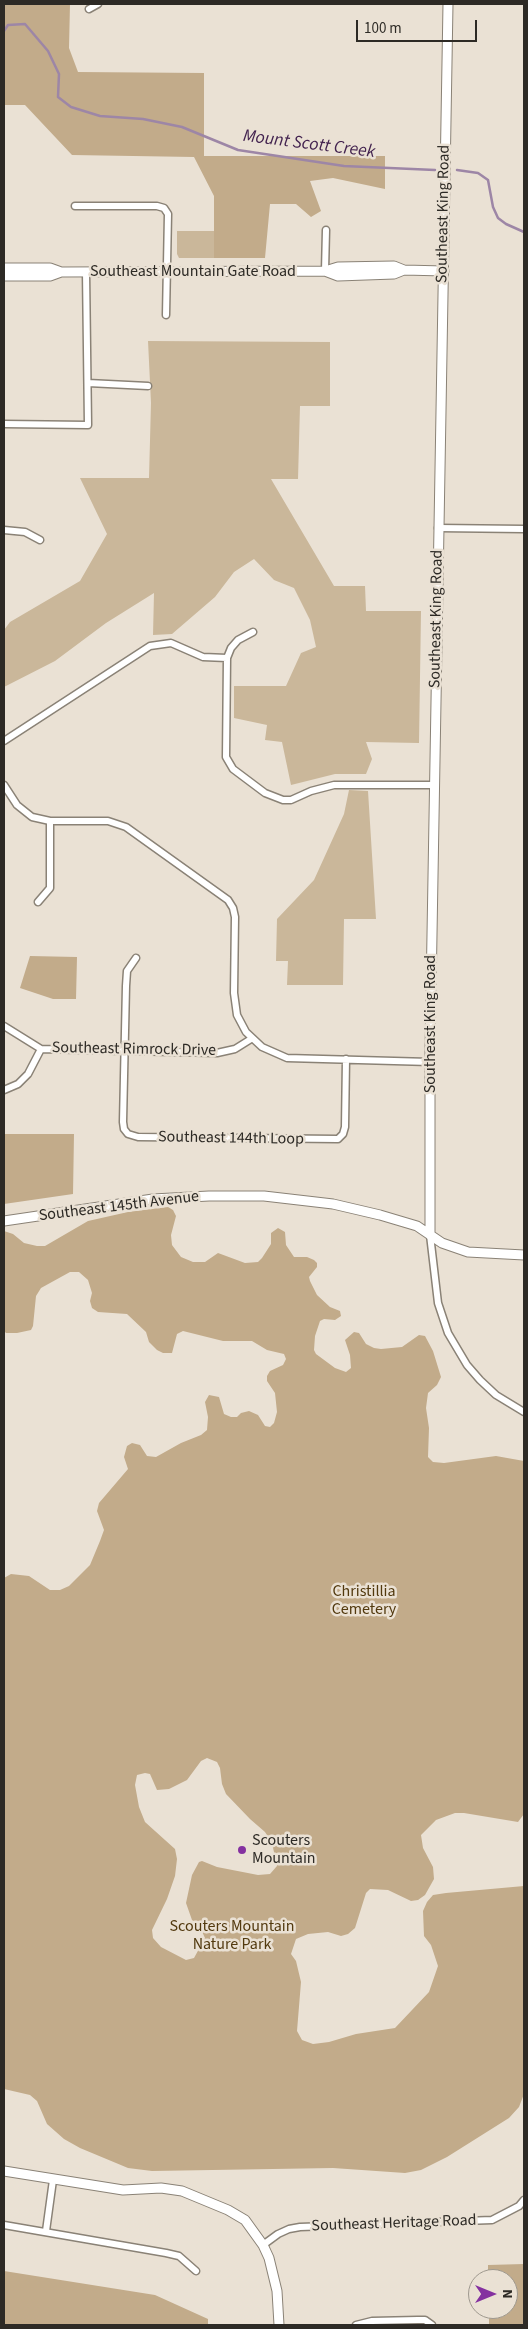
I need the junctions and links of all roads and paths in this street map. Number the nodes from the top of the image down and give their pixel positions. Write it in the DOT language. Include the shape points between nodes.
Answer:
graph roads {
  1 [pos="98,4"];
  2 [pos="448,4"];
  3 [pos="89,9"];
  4 [pos="75,206"];
  5 [pos="326,230"];
  6 [pos="4,268"];
  7 [pos="325,271"];
  8 [pos="444,271"];
  9 [pos="61,272"];
  10 [pos="86,272"];
  11 [pos="168,272"];
  12 [pos="4,276"];
  13 [pos="166,315"];
  14 [pos="88,383"];
  15 [pos="148,386"];
  16 [pos="4,424"];
  17 [pos="438,528"];
  18 [pos="524,529"];
  19 [pos="4,530"];
  20 [pos="40,540"];
  21 [pos="253,632"];
  22 [pos="227,658"];
  23 [pos="4,741"];
  24 [pos="4,785"];
  25 [pos="434,786"];
  26 [pos="50,821"];
  27 [pos="38,902"];
  28 [pos="136,958"];
  29 [pos="4,1026"];
  30 [pos="252,1039"];
  31 [pos="41,1049"];
  32 [pos="124,1051"];
  33 [pos="346,1059"];
  34 [pos="430,1062"];
  35 [pos="4,1090"];
  36 [pos="4,1221"];
  37 [pos="430,1235"];
  38 [pos="524,1255"];
  39 [pos="524,1412"];
  40 [pos="4,2171"];
  41 [pos="53,2180"];
  42 [pos="524,2200"];
  43 [pos="4,2225"];
  44 [pos="46,2231"];
  45 [pos="263,2245"];
  46 [pos="196,2271"];
  47 [pos="279,2325"];
  48 [pos="356,2325"];
  49 [pos="432,2325"];
  1 -- 3 [label="street"];
  2 -- 8 [label="main road, Southeast King Road"];
  4 -- 11 [label="street" via="164,208 168,214"];
  5 -- 7 [label="street"];
  6 -- 9 [label="main road, Southeast Mountain Gate Road" via="50,268"];
  7 -- 8 [label="main road, Southeast Mountain Gate Road" via="338,276 394,274 404,270"];
  7 -- 11 [label="main road, Southeast Mountain Gate Road"];
  8 -- 17 [label="main road, Southeast King Road"];
  9 -- 10 [label="main road, Southeast Mountain Gate Road"];
  9 -- 12 [label="main road, Southeast Mountain Gate Road" via="50,276"];
  10 -- 11 [label="main road, Southeast Mountain Gate Road"];
  10 -- 14 [label="street"];
  11 -- 13 [label="street"];
  14 -- 15 [label="street"];
  14 -- 16 [label="street" via="88,424"];
  17 -- 18 [label="street"];
  17 -- 25 [label="main road, Southeast King Road"];
  19 -- 20 [label="street" via="25,532"];
  21 -- 22 [label="street" via="238,640"];
  22 -- 23 [label="street" via="203,657 171,643 150,646"];
  22 -- 25 [label="street" via="226,757 233,770 250,784 283,800 292,800 334,785"];
  24 -- 26 [label="street" via="24,813"];
  25 -- 34 [label="main road, Southeast King Road"];
  26 -- 27 [label="street" via="50,888"];
  26 -- 30 [label="street" via="108,821 126,827 228,900 235,917 235,1004 241,1024"];
  28 -- 32 [label="street" via="127,971"];
  29 -- 31 [label="street"];
  30 -- 32 [label="street, Southeast Rimrock Drive" via="235,1049 217,1053"];
  30 -- 33 [label="street" via="273,1054 287,1058"];
  31 -- 32 [label="street, Southeast Rimrock Drive"];
  31 -- 35 [label="street, Southeast Rimrock Drive" via="28,1074 18,1084"];
  32 -- 33 [label="street, Southeast 144th Loop" via="124,1129 138,1137 338,1139 345,1127"];
  33 -- 34 [label="street"];
  34 -- 37 [label="main road, Southeast King Road"];
  36 -- 37 [label="main road, Southeast 145th Avenue" via="140,1201 255,1195 362,1210 417,1226"];
  37 -- 38 [label="main road, Southeast 145th Avenue" via="473,1254"];
  37 -- 39 [label="street" via="438,1303 448,1333 480,1380 496,1395"];
  40 -- 41 [label="main road"];
  41 -- 44 [label="street"];
  41 -- 45 [label="main road" via="123,2190 182,2190 245,2220"];
  42 -- 45 [label="street, Southeast Heritage Road" via="492,2220 300,2227 278,2234"];
  43 -- 44 [label="street"];
  44 -- 46 [label="street" via="180,2256"];
  45 -- 47 [label="main road" via="278,2291"];
  48 -- 49 [label="street" via="372,2321 418,2320"];
}
